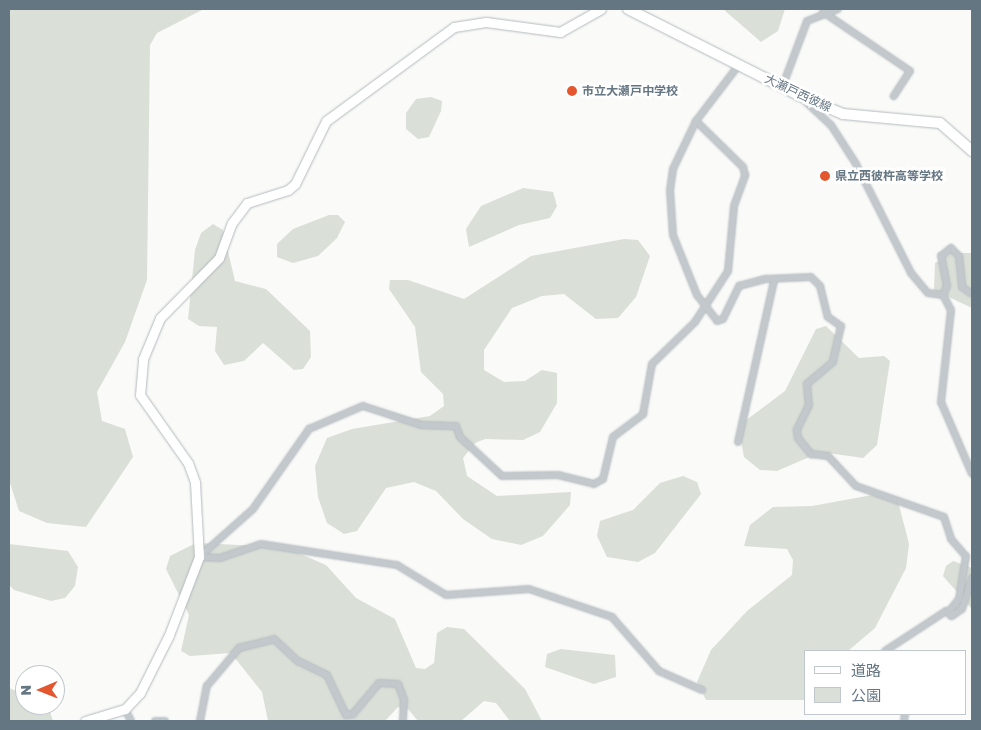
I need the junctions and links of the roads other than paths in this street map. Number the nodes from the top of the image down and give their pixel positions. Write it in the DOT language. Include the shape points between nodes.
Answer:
graph roads {
  1 [pos="601,9"];
  2 [pos="628,9"];
  3 [pos="838,9"];
  4 [pos="823,12"];
  5 [pos="738,66"];
  6 [pos="783,85"];
  7 [pos="800,96"];
  8 [pos="894,96"];
  9 [pos="696,121"];
  10 [pos="972,151"];
  11 [pos="774,281"];
  12 [pos="972,294"];
  13 [pos="943,295"];
  14 [pos="704,308"];
  15 [pos="738,442"];
  16 [pos="972,474"];
  17 [pos="199,558"];
  18 [pos="972,578"];
  19 [pos="952,616"];
  20 [pos="887,650"];
  21 [pos="702,690"];
  22 [pos="124,709"];
  23 [pos="85,721"];
  24 [pos="131,721"];
  25 [pos="155,721"];
  26 [pos="165,721"];
  27 [pos="200,721"];
  28 [pos="403,721"];
  1 -- 17 [label="street" via="560,32 486,22 454,27 326,121 295,184 288,190 247,203 232,223 219,258 160,318 143,359 140,395 188,463 196,482"];
  2 -- 5 [label="main road, 大瀬戸西彼線"];
  3 -- 4 [label="street"];
  4 -- 6 [label="street" via="807,21 802,30"];
  4 -- 8 [label="street" via="910,71"];
  5 -- 6 [label="main road, 大瀬戸西彼線"];
  5 -- 9 [label="street"];
  6 -- 7 [label="main road, 大瀬戸西彼線"];
  7 -- 10 [label="main road, 大瀬戸西彼線" via="844,114 940,123"];
  7 -- 13 [label="street" via="831,125 883,211 911,273 928,293"];
  9 -- 14 [label="street" via="673,168 671,212 679,255"];
  9 -- 14 [label="street" via="743,166 745,175 734,206 728,270"];
  11 -- 14 [label="street" via="738,286 723,319 717,321"];
  11 -- 15 [label="street"];
  11 -- 19 [label="street" via="811,277 820,286 828,317 841,326 834,362 807,384 809,405 797,430 802,446 811,454 828,456 856,486 944,517 951,539 966,556 959,599 950,610"];
  12 -- 13 [label="street" via="962,287 958,256 951,248 940,256 947,286"];
  13 -- 16 [label="street" via="951,319 941,402"];
  14 -- 17 [label="street" via="695,322 652,364 643,414 618,430 608,469 594,484 558,474 502,476 460,437 456,426 421,425 363,406 309,429 253,509"];
  17 -- 21 [label="street" via="220,558 261,544 397,565 446,595 529,589 612,617 659,671"];
  17 -- 22 [label="street" via="151,673"];
  18 -- 19 [label="street" via="962,609"];
  19 -- 20 [label="street" via="946,611"];
  22 -- 23 [label="street"];
  22 -- 24 [label="street"];
  25 -- 26 [label="street"];
  27 -- 28 [label="street" via="207,686 238,648 274,639 298,661 328,675 346,716 353,714 380,683 398,684 404,700"];
}
